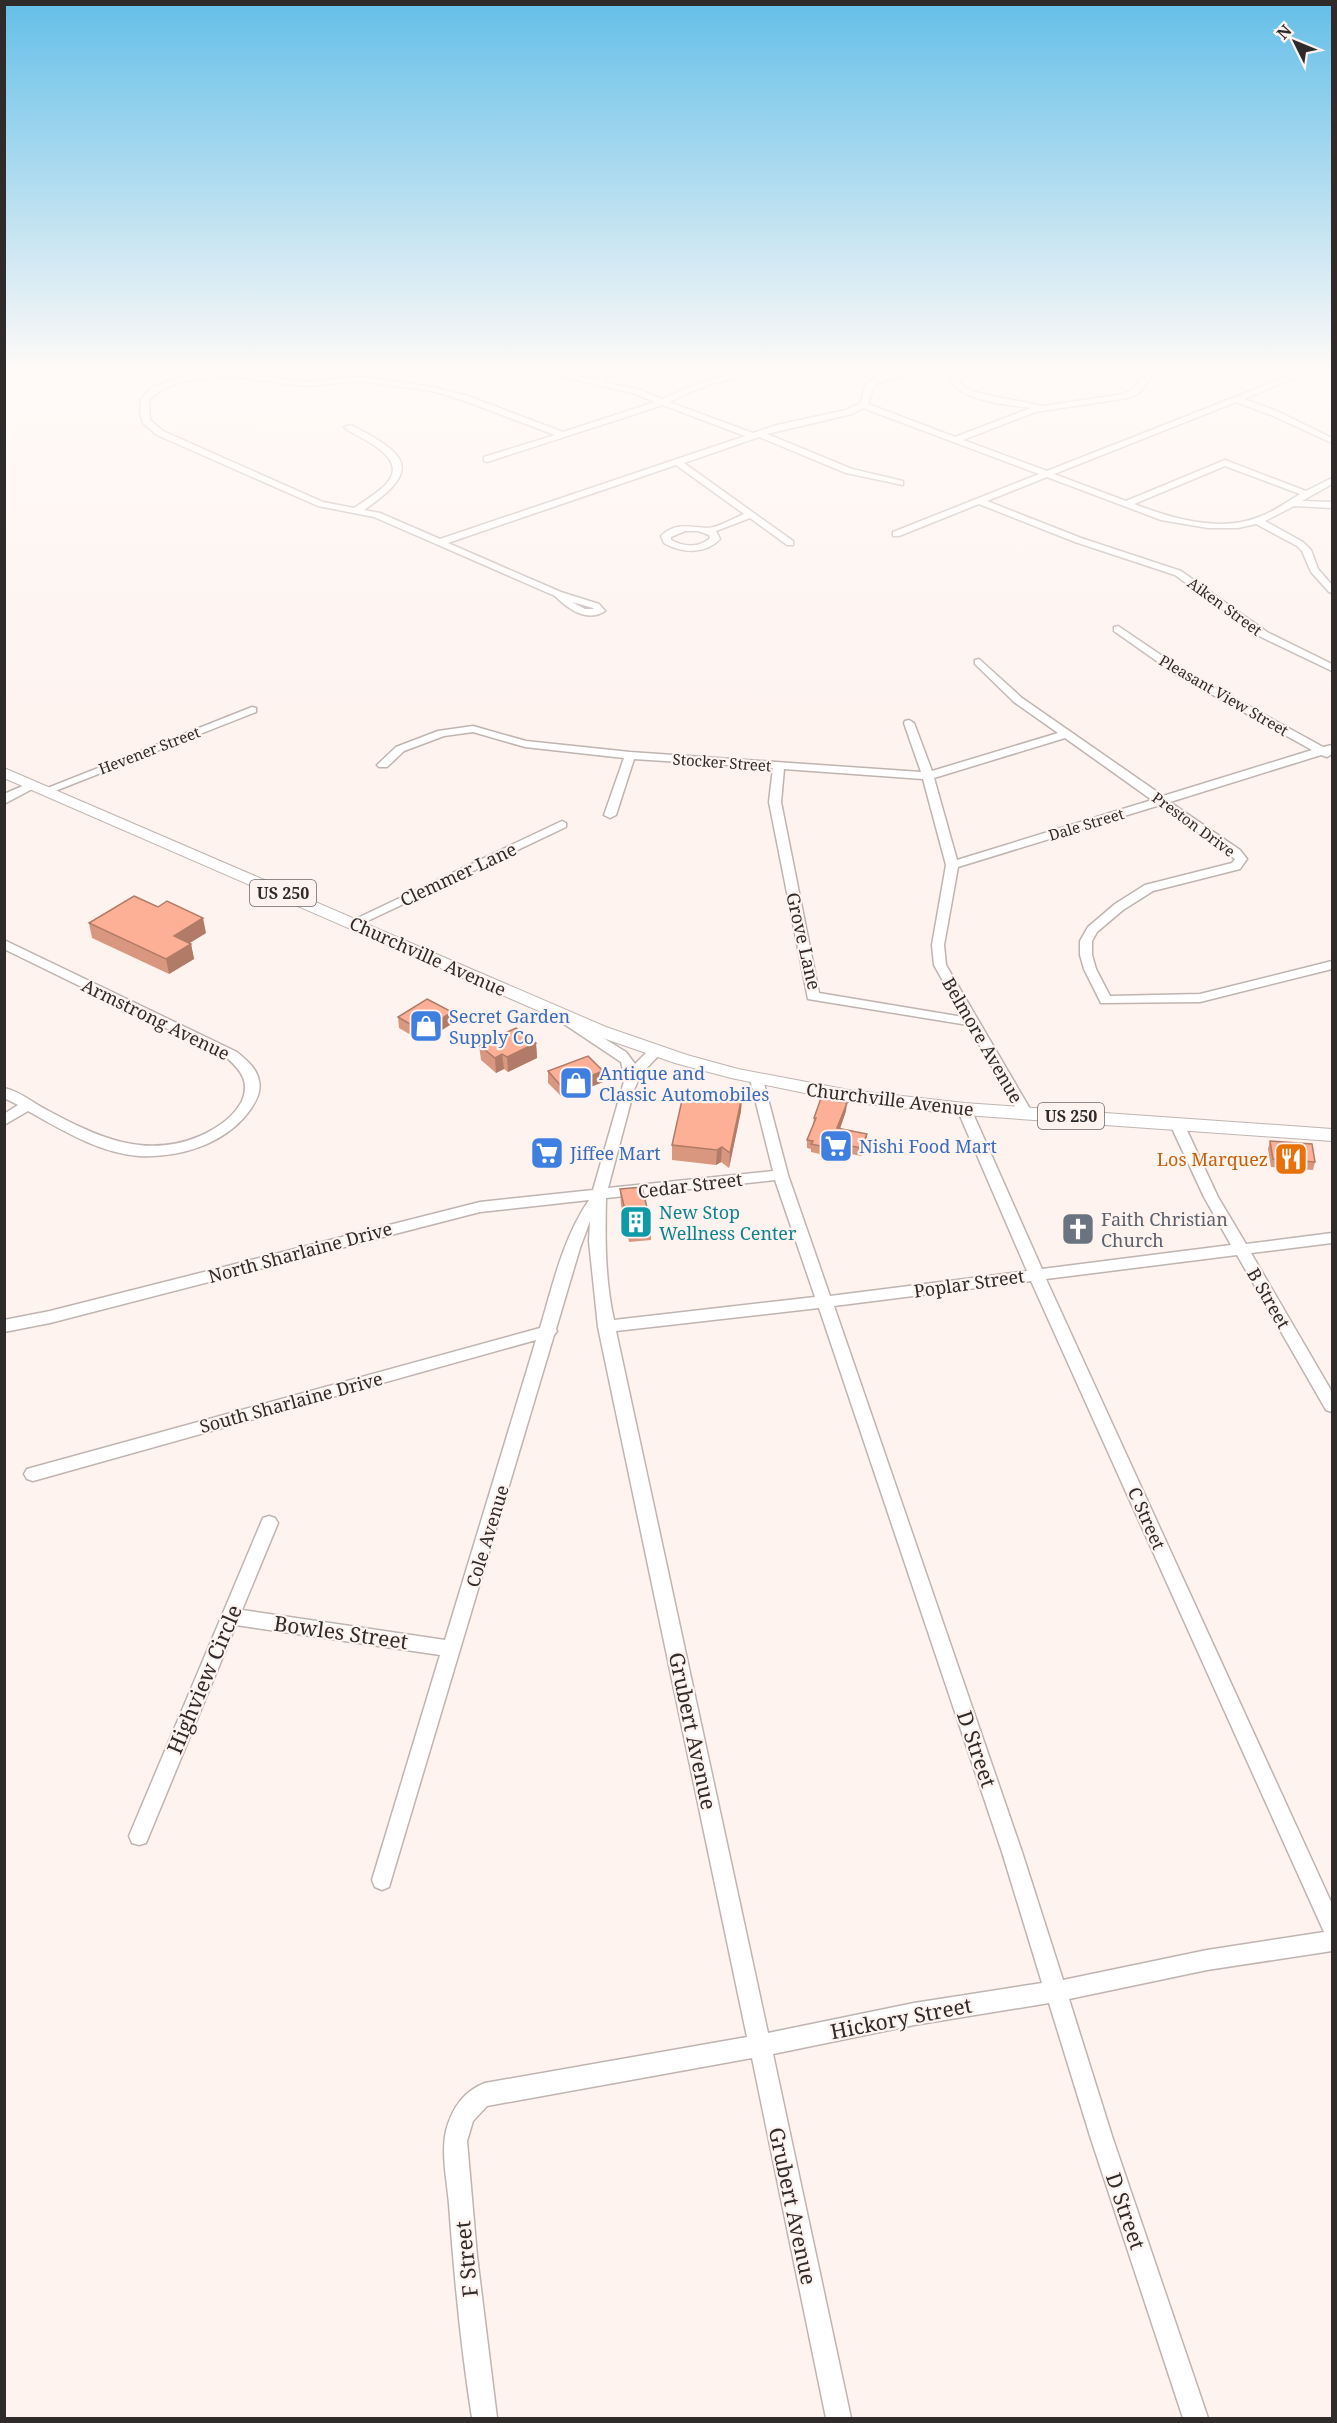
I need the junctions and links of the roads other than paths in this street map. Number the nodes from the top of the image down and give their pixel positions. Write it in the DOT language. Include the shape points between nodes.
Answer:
graph roads {
  1 [pos="276,484"];
  2 [pos="390,484"];
  3 [pos="609,484"];
  4 [pos="708,484"];
  5 [pos="1023,484"];
  6 [pos="1071,484"];
  7 [pos="1174,484"];
  8 [pos="1280,484"];
  9 [pos="1327,484"];
  10 [pos="1329,484"];
  11 [pos="1307,494"];
  12 [pos="1332,497"];
  13 [pos="980,501"];
  14 [pos="1290,503"];
  15 [pos="1127,504"];
  16 [pos="1332,505"];
  17 [pos="357,510"];
  18 [pos="750,515"];
  19 [pos="1257,521"];
  20 [pos="709,531"];
  21 [pos="896,534"];
  22 [pos="441,542"];
  23 [pos="790,543"];
  24 [pos="1332,590"];
  25 [pos="558,594"];
  26 [pos="1118,629"];
  27 [pos="979,662"];
  28 [pos="1332,668"];
  29 [pos="252,710"];
  30 [pos="909,723"];
  31 [pos="1068,734"];
  32 [pos="1329,752"];
  33 [pos="630,756"];
  34 [pos="383,765"];
  35 [pos="779,765"];
  36 [pos="6,771"];
  37 [pos="928,776"];
  38 [pos="39,788"];
  39 [pos="5,798"];
  40 [pos="1162,801"];
  41 [pos="610,815"];
  42 [pos="562,825"];
  43 [pos="952,865"];
  44 [pos="353,923"];
  45 [pos="4,944"];
  46 [pos="1332,965"];
  47 [pos="556,1012"];
  48 [pos="972,1022"];
  49 [pos="656,1051"];
  50 [pos="632,1078"];
  51 [pos="757,1079"];
  52 [pos="4,1092"];
  53 [pos="28,1105"];
  54 [pos="964,1109"];
  55 [pos="1026,1114"];
  56 [pos="4,1121"];
  57 [pos="1177,1124"];
  58 [pos="1332,1135"];
  59 [pos="781,1174"];
  60 [pos="599,1195"];
  61 [pos="1332,1238"];
  62 [pos="1240,1249"];
  63 [pos="1036,1274"];
  64 [pos="824,1302"];
  65 [pos="4,1326"];
  66 [pos="606,1327"];
  67 [pos="549,1331"];
  68 [pos="1332,1406"];
  69 [pos="33,1474"];
  70 [pos="269,1522"];
  71 [pos="230,1616"];
  72 [pos="452,1649"];
  73 [pos="139,1836"];
  74 [pos="382,1880"];
  75 [pos="1332,1926"];
  76 [pos="1332,1941"];
  77 [pos="1054,1992"];
  78 [pos="759,2046"];
  79 [pos="472,2103"];
  80 [pos="484,2418"];
  81 [pos="838,2418"];
  82 [pos="1196,2418"];
  1 -- 17 [label="street" via="321,504"];
  2 -- 17 [label="street"];
  3 -- 22 [label="street"];
  4 -- 18 [label="street"];
  5 -- 13 [label="street"];
  6 -- 15 [label="street"];
  7 -- 15 [label="street"];
  8 -- 11 [label="street"];
  9 -- 11 [label="street"];
  10 -- 12 [label="street" via="1326,491"];
  11 -- 14 [label="street"];
  13 -- 21 [label="street"];
  13 -- 28 [label="street, Aiken Street" via="1078,540 1178,573 1263,634"];
  14 -- 16 [label="street"];
  14 -- 19 [label="street"];
  15 -- 19 [label="street" via="1164,518 1195,523"];
  17 -- 22 [label="street"];
  18 -- 20 [label="street"];
  18 -- 23 [label="street"];
  19 -- 24 [label="street" via="1300,544 1314,570"];
  22 -- 25 [label="street"];
  26 -- 32 [label="street, Pleasant View Street" via="1179,672"];
  27 -- 31 [label="street, Preston Drive" via="1018,700"];
  29 -- 38 [label="street, Hevener Street"];
  30 -- 37 [label="street, Belmore Avenue"];
  31 -- 37 [label="street, Stocker Street"];
  31 -- 40 [label="street, Preston Drive"];
  32 -- 40 [label="street, Dale Street"];
  33 -- 34 [label="street, Stocker Street" via="525,744 467,729 442,733 400,749"];
  33 -- 35 [label="street, Stocker Street"];
  33 -- 41 [label="street"];
  35 -- 37 [label="street, Stocker Street"];
  35 -- 48 [label="street, Grove Lane" via="775,802 813,996"];
  36 -- 38 [label="main road, Churchville Avenue / US 250"];
  37 -- 43 [label="street, Belmore Avenue"];
  38 -- 39 [label="street, Hevener Street"];
  38 -- 44 [label="main road, Churchville Avenue / US 250"];
  40 -- 43 [label="street, Dale Street"];
  40 -- 46 [label="street, Preston Drive" via="1236,853 1241,862 1149,888 1092,930 1086,941 1086,955 1106,1000 1200,998"];
  42 -- 44 [label="street, Clemmer Lane"];
  43 -- 48 [label="street, Belmore Avenue" via="938,952 943,973"];
  44 -- 47 [label="main road, Churchville Avenue / US 250"];
  45 -- 53 [label="street, Armstrong Avenue" via="237,1059 251,1076 253,1090 247,1106 212,1137 161,1151 136,1151 106,1144"];
  47 -- 49 [label="main road, Churchville Avenue / US 250"];
  47 -- 50 [label="street" via="627,1060"];
  48 -- 55 [label="street, Belmore Avenue"];
  49 -- 50 [label="street, Grubert Avenue"];
  49 -- 51 [label="main road, Churchville Avenue / US 250"];
  50 -- 60 [label="street, Grubert Avenue"];
  51 -- 54 [label="main road, Churchville Avenue / US 250" via="849,1096"];
  51 -- 59 [label="street, D Street"];
  52 -- 53 [label="street, Armstrong Avenue"];
  53 -- 56 [label="street"];
  54 -- 55 [label="main road, Churchville Avenue / US 250"];
  54 -- 63 [label="street, C Street"];
  55 -- 57 [label="main road, Churchville Avenue / US 250"];
  57 -- 58 [label="main road, Churchville Avenue / US 250"];
  57 -- 62 [label="street, B Street"];
  59 -- 60 [label="street, Cedar Street"];
  59 -- 64 [label="street, D Street"];
  60 -- 65 [label="street, North Sharlaine Drive" via="457,1212"];
  60 -- 66 [label="street, Grubert Avenue" via="597,1254"];
  60 -- 67 [label="street, Cole Avenue" via="577,1234"];
  61 -- 62 [label="street, Poplar Street"];
  62 -- 63 [label="street, Poplar Street"];
  62 -- 68 [label="street, B Street"];
  63 -- 64 [label="street, Poplar Street"];
  63 -- 75 [label="street, C Street"];
  64 -- 66 [label="street, Poplar Street"];
  64 -- 77 [label="street, D Street" via="1012,1852"];
  66 -- 78 [label="street, Grubert Avenue"];
  67 -- 69 [label="street, South Sharlaine Drive"];
  67 -- 72 [label="street, Cole Avenue"];
  70 -- 71 [label="street, Highview Circle"];
  71 -- 72 [label="street, Bowles Street"];
  71 -- 73 [label="street, Highview Circle"];
  72 -- 74 [label="street, Cole Avenue"];
  76 -- 77 [label="street, Hickory Street" via="1207,1960"];
  77 -- 78 [label="street, Hickory Street" via="914,2014"];
  77 -- 82 [label="street, D Street"];
  78 -- 79 [label="street, Hickory Street" via="485,2094"];
  78 -- 81 [label="street, Grubert Avenue"];
  79 -- 80 [label="street, F Street" via="460,2122 456,2141"];
}
